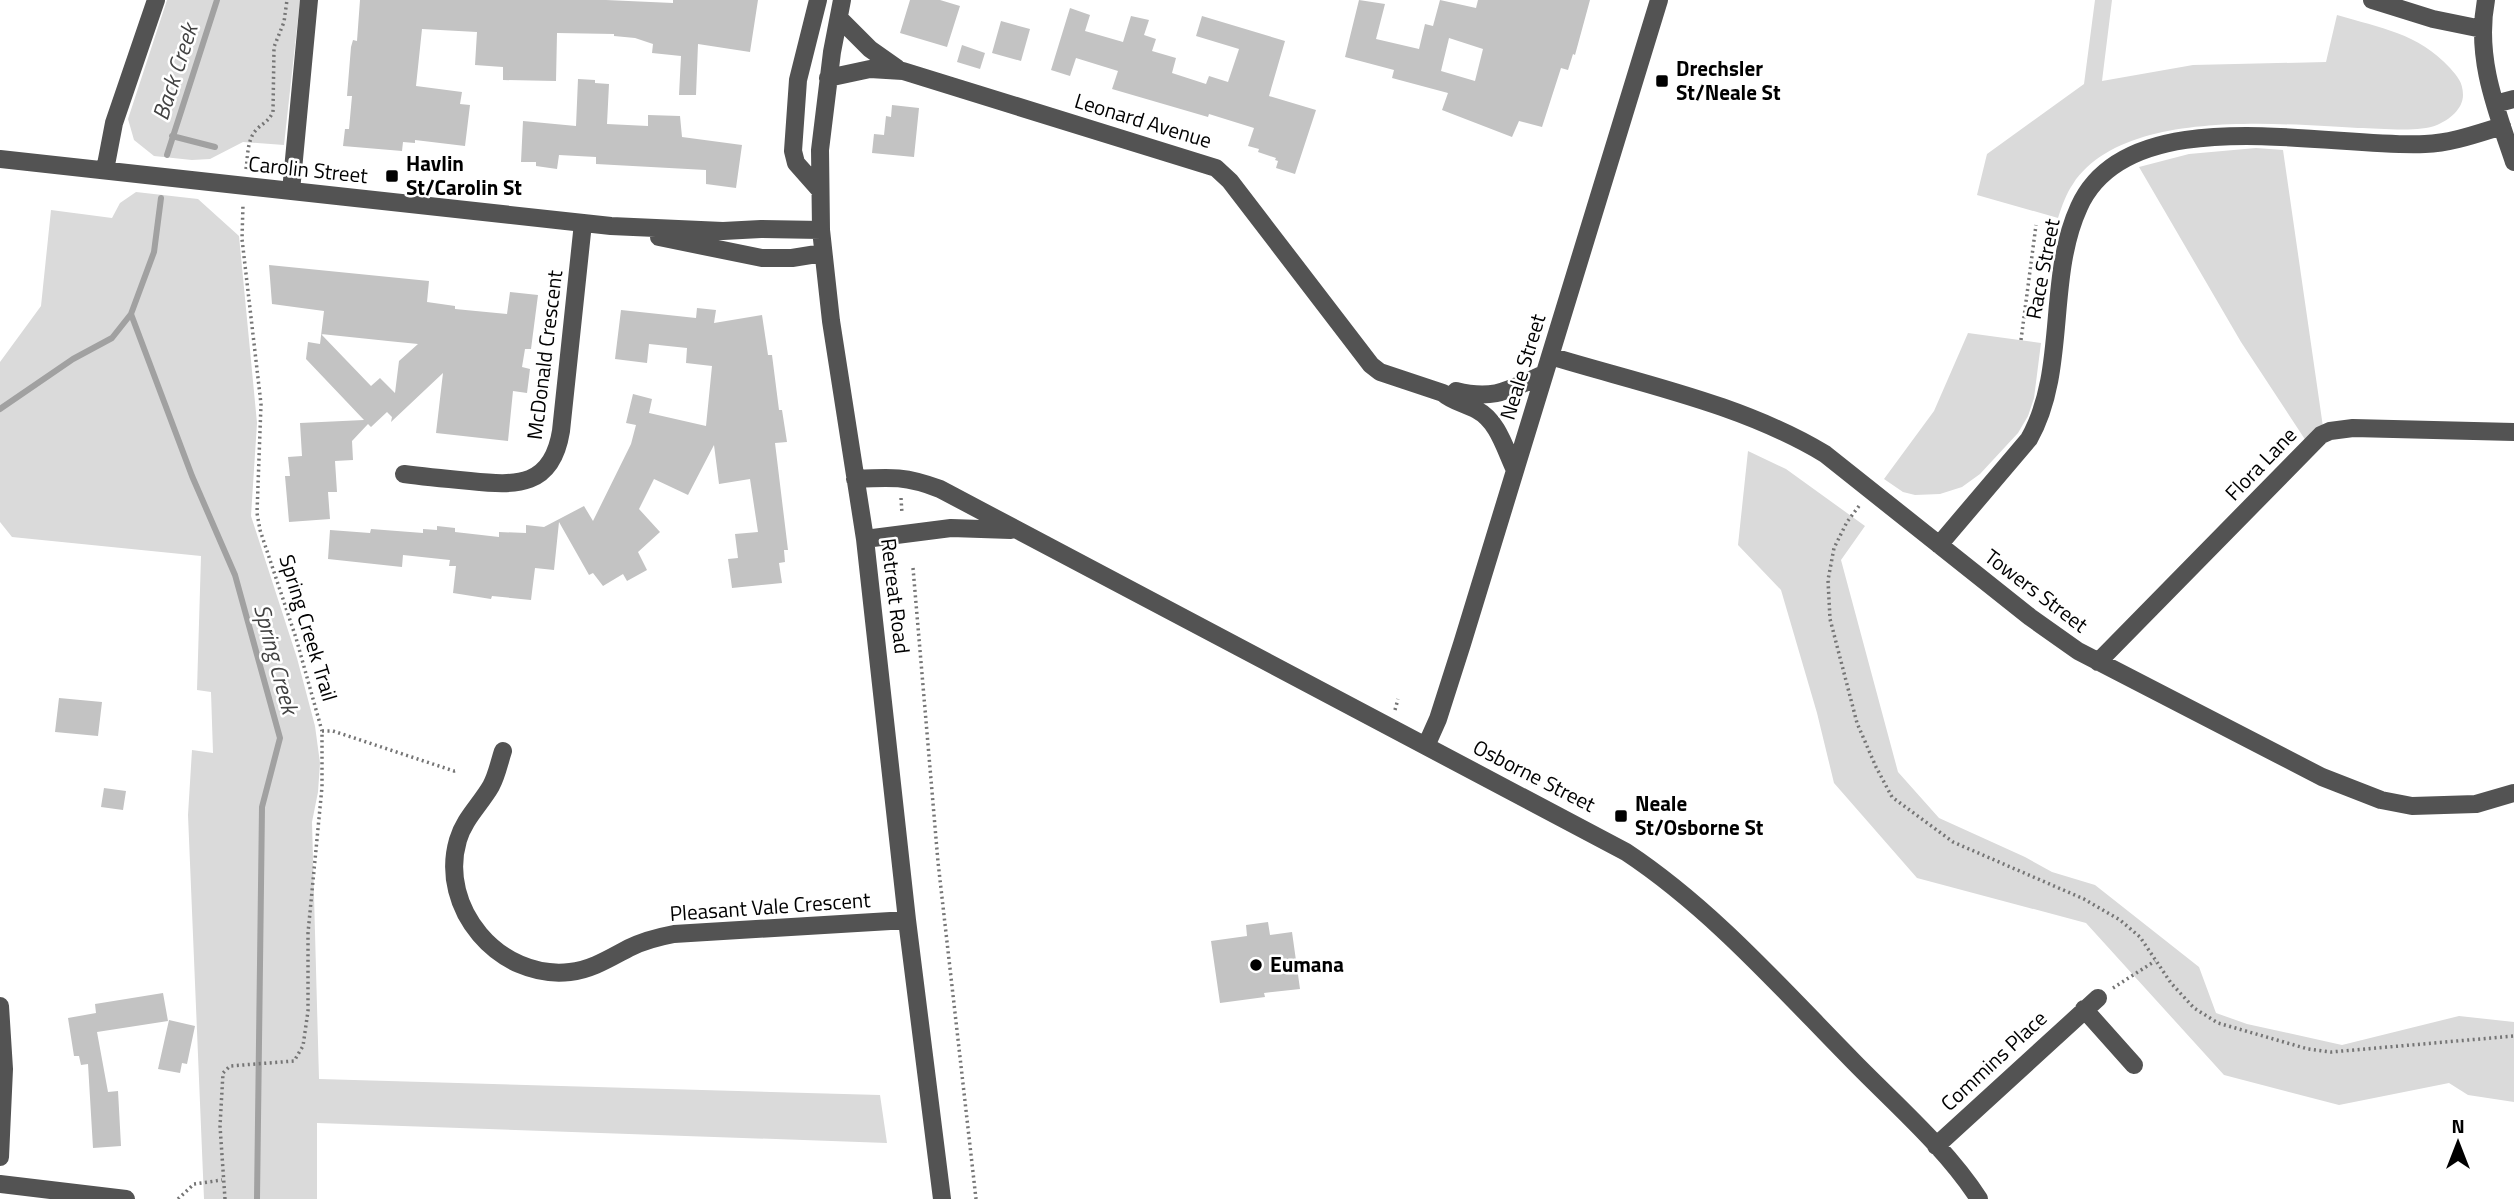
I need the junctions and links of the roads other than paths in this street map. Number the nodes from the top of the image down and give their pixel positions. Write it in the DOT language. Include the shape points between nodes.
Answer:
graph roads {
  1 [pos="156,0"];
  2 [pos="309,0"];
  3 [pos="818,0"];
  4 [pos="1659,0"];
  5 [pos="2372,0"];
  6 [pos="2486,0"];
  7 [pos="840,9"];
  8 [pos="2482,29"];
  9 [pos="903,71"];
  10 [pos="828,78"];
  11 [pos="2514,99"];
  12 [pos="2495,104"];
  13 [pos="2502,126"];
  14 [pos="0,159"];
  15 [pos="2514,162"];
  16 [pos="105,170"];
  17 [pos="819,189"];
  18 [pos="290,191"];
  19 [pos="583,223"];
  20 [pos="611,226"];
  21 [pos="821,230"];
  22 [pos="823,253"];
  23 [pos="1547,365"];
  24 [pos="1443,393"];
  25 [pos="2514,432"];
  26 [pos="1515,470"];
  27 [pos="404,474"];
  28 [pos="856,479"];
  29 [pos="1018,531"];
  30 [pos="865,539"];
  31 [pos="1939,545"];
  32 [pos="2098,662"];
  33 [pos="1426,746"];
  34 [pos="502,751"];
  35 [pos="2514,793"];
  36 [pos="907,920"];
  37 [pos="0,1006"];
  38 [pos="2134,1065"];
  39 [pos="2,1068"];
  40 [pos="1936,1146"];
  41 [pos="0,1157"];
  42 [pos="0,1184"];
  43 [pos="126,1199"];
  44 [pos="942,1199"];
  45 [pos="1979,1199"];
  1 -- 16 [label="street" via="114,123"];
  2 -- 18 [label="street"];
  3 -- 17 [label="street" via="798,79 793,151 796,163"];
  4 -- 23 [label="street, Neale Street"];
  5 -- 8 [label="street"];
  6 -- 8 [label="street"];
  7 -- 9 [label="street, Leonard Avenue" via="870,49"];
  7 -- 10 [label="street, Retreat Road"];
  8 -- 12 [label="street"];
  9 -- 10 [label="street, Leonard Avenue" via="870,69"];
  9 -- 24 [label="street, Leonard Avenue" via="1216,169 1230,181 1371,365"];
  10 -- 17 [label="street, Retreat Road"];
  11 -- 12 [label="street"];
  12 -- 13 [label="street"];
  13 -- 15 [label="street"];
  13 -- 31 [label="street, Race Street" via="2423,144 2277,136 2207,138 2150,147 2114,163 2078,206 2070,232 2048,381 2037,423 2029,439"];
  14 -- 16 [label="street, Carolin Street"];
  16 -- 18 [label="street, Carolin Street"];
  17 -- 21 [label="street, Retreat Road"];
  18 -- 19 [label="street, Carolin Street"];
  19 -- 20 [label="street, Carolin Street"];
  19 -- 27 [label="street, McDonald Crescent" via="561,431 553,459 535,477 515,484"];
  20 -- 21 [label="street, Carolin Street"];
  20 -- 22 [label="street, Carolin Street" via="762,258"];
  21 -- 22 [label="street, Retreat Road"];
  22 -- 28 [label="street, Retreat Road"];
  23 -- 24 [label="street, Leonard Avenue" via="1501,392 1486,396 1451,390"];
  23 -- 26 [label="street, Neale Street"];
  23 -- 31 [label="street, Towers Street" via="1681,395 1783,432 1825,454"];
  24 -- 26 [label="street, Leonard Avenue" via="1488,417"];
  25 -- 32 [label="street, Flora Lane" via="2330,430"];
  26 -- 33 [label="street, Neale Street"];
  28 -- 29 [label="street, Osborne Street" via="896,476 918,480"];
  28 -- 30 [label="street, Retreat Road"];
  29 -- 30 [label="street, Osborne Street" via="951,528"];
  29 -- 33 [label="street, Osborne Street"];
  30 -- 36 [label="street, Retreat Road"];
  31 -- 32 [label="street, Towers Street" via="2055,636"];
  32 -- 35 [label="street, Towers Street" via="2322,777 2381,800 2446,807"];
  33 -- 40 [label="street, Osborne Street" via="1588,830 1664,877 1699,905"];
  34 -- 36 [label="street, Pleasant Vale Crescent" via="491,786 462,829 454,875 466,916 486,942 514,962 544,971 570,972 674,934"];
  36 -- 44 [label="street, Retreat Road"];
  37 -- 39 [label="street"];
  38 -- 40 [label="street, Commins Place" via="2091,1003"];
  39 -- 41 [label="street"];
  40 -- 45 [label="street, Osborne Street"];
  42 -- 43 [label="street"];
}
